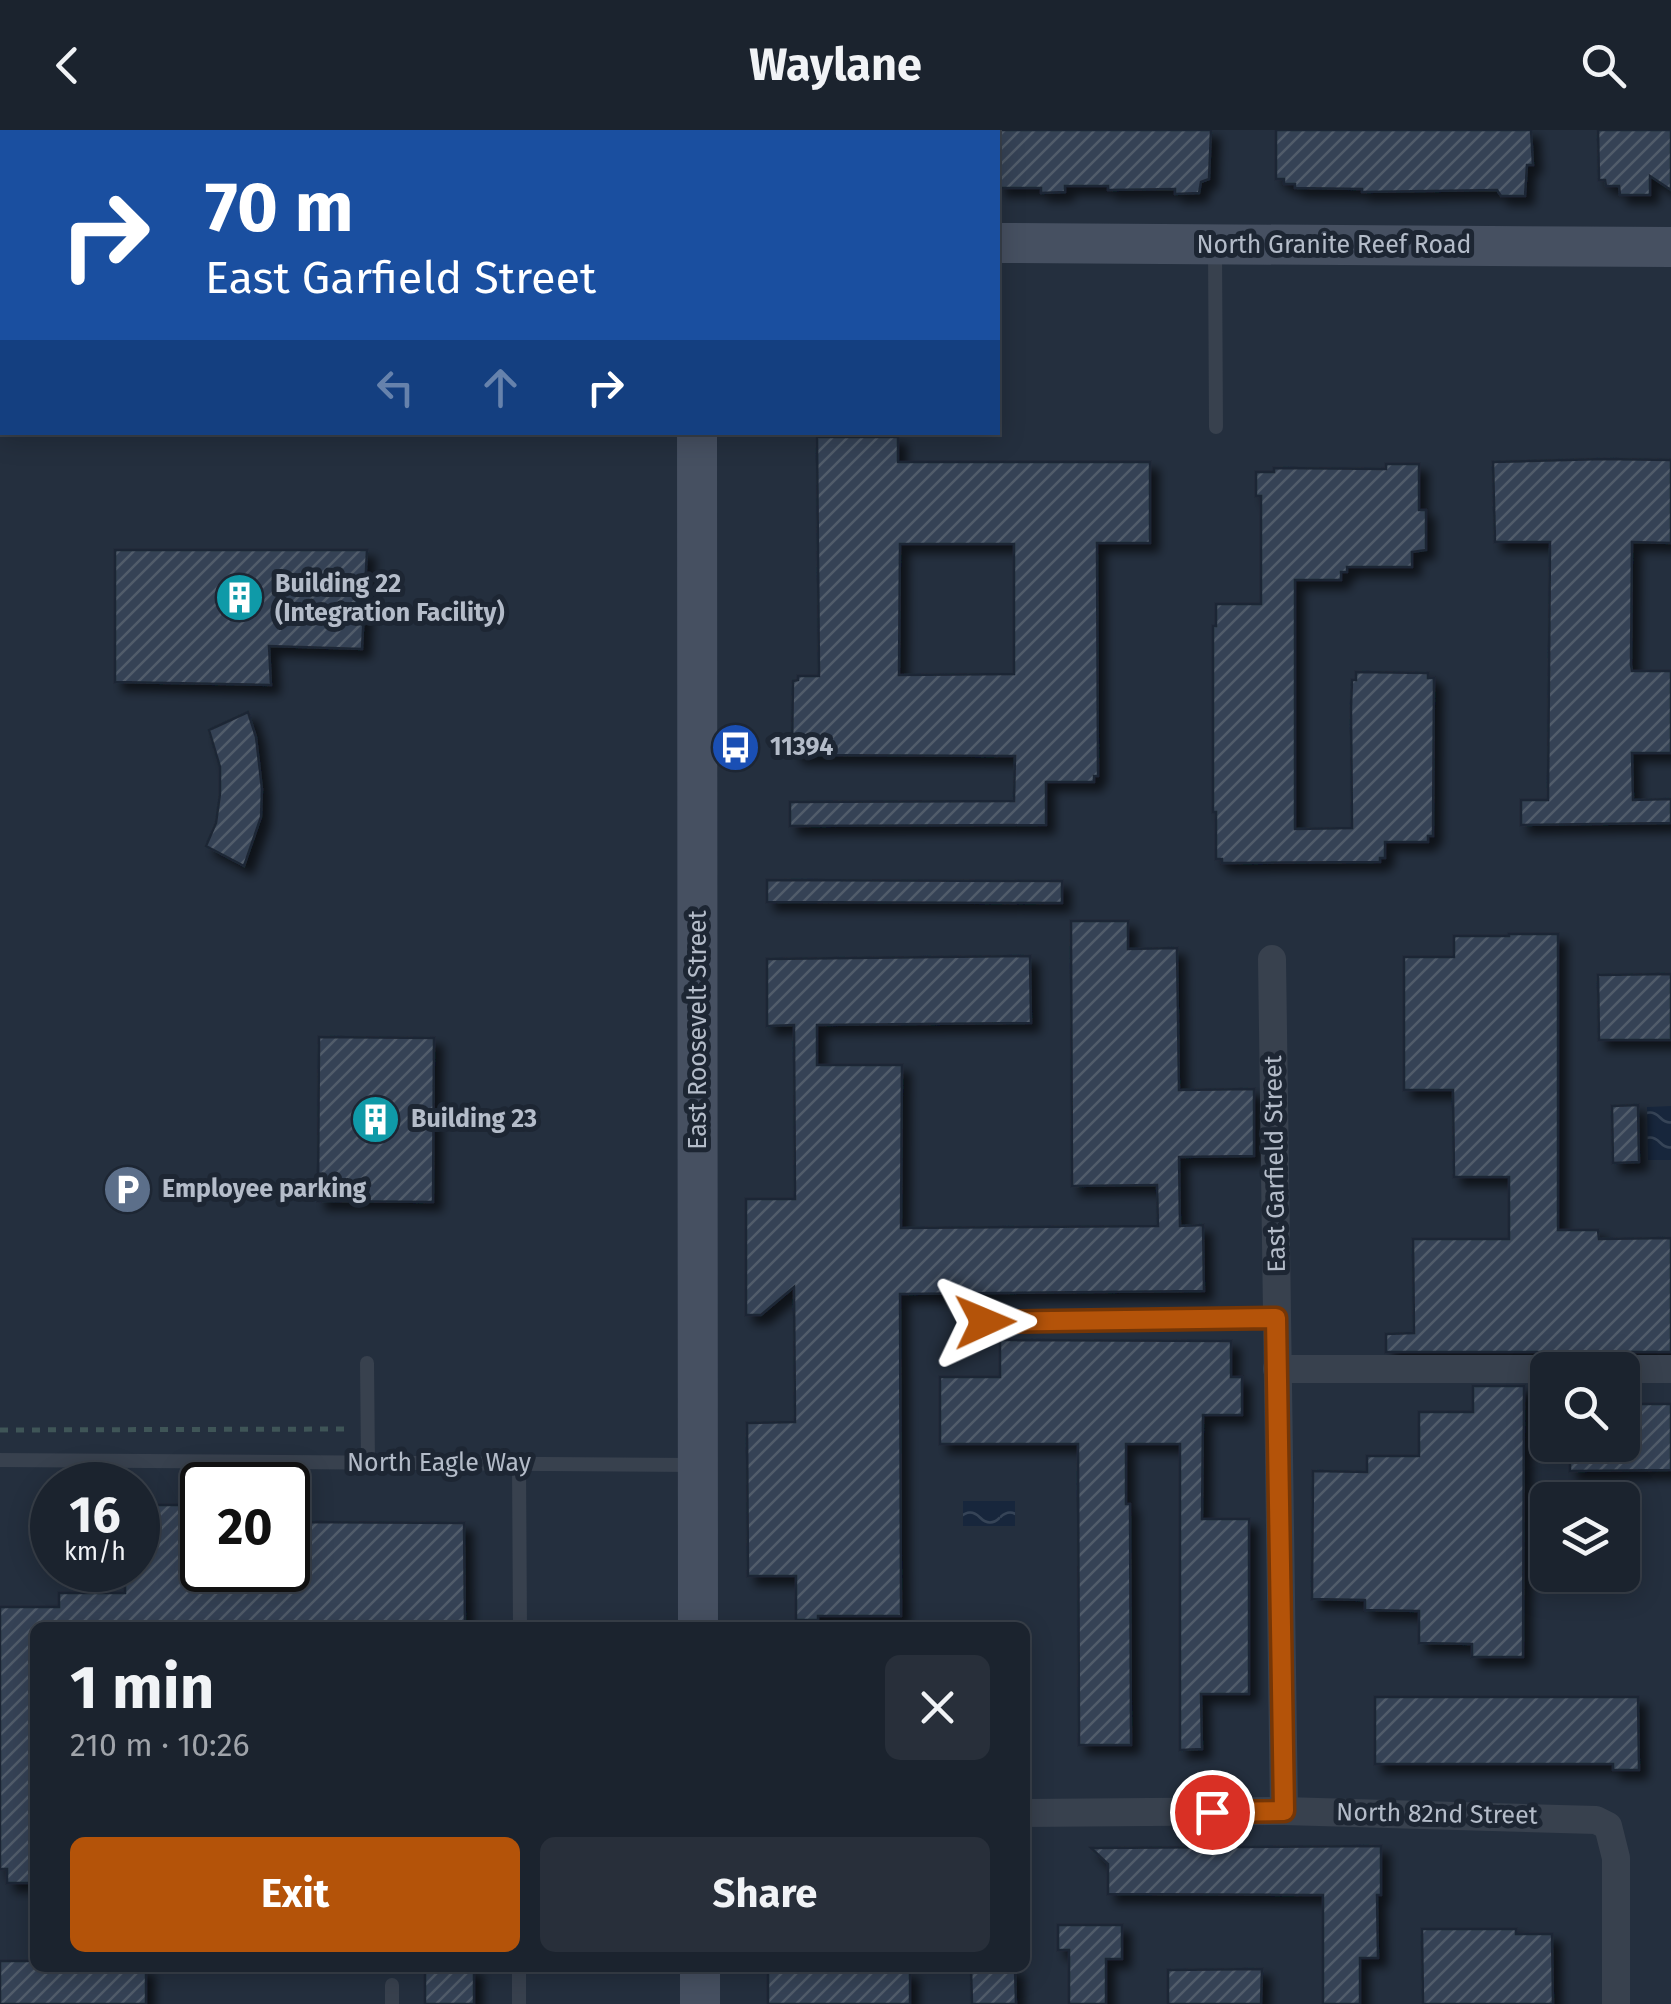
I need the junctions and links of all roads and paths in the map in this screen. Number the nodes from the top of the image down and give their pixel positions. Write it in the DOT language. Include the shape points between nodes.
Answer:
graph roads {
  1 [pos="1000,244"];
  2 [pos="1215,245"];
  3 [pos="1671,247"];
  4 [pos="1216,427"];
  5 [pos="697,435"];
  6 [pos="1272,959"];
  7 [pos="1276,1318"];
  8 [pos="985,1322"];
  9 [pos="368,1362"];
  10 [pos="1278,1369"];
  11 [pos="1671,1369"];
  12 [pos="368,1429"];
  13 [pos="0,1430"];
  14 [pos="0,1460"];
  15 [pos="368,1463"];
  16 [pos="519,1464"];
  17 [pos="699,1465"];
  18 [pos="520,1622"];
  19 [pos="698,1622"];
  20 [pos="1284,1811"];
  21 [pos="1030,1814"];
  22 [pos="519,1972"];
  23 [pos="700,1972"];
  24 [pos="392,1986"];
  25 [pos="392,2004"];
  26 [pos="519,2004"];
  27 [pos="700,2004"];
  28 [pos="1616,2004"];
  1 -- 2 [label="street, North Granite Reef Road"];
  2 -- 3 [label="street, North Granite Reef Road"];
  2 -- 4 [label="lane"];
  5 -- 17 [label="street, East Roosevelt Street"];
  6 -- 7 [label="street, East Garfield Street"];
  7 -- 8 [label="lane"];
  7 -- 10 [label="street, East Garfield Street"];
  9 -- 12 [label="lane"];
  10 -- 11 [label="street"];
  10 -- 20 [label="street, East Garfield Street"];
  12 -- 13 [label="path"];
  12 -- 15 [label="lane"];
  14 -- 15 [label="lane, North Eagle Way"];
  15 -- 16 [label="lane, North Eagle Way"];
  16 -- 17 [label="lane, North Eagle Way"];
  16 -- 18 [label="lane"];
  17 -- 19 [label="street, East Roosevelt Street"];
  20 -- 21 [label="street, North 82nd Street"];
  20 -- 28 [label="street, North 82nd Street" via="1583,1818 1608,1826 1616,1858"];
  22 -- 26 [label="lane"];
  23 -- 27 [label="street"];
  24 -- 25 [label="lane"];
}
